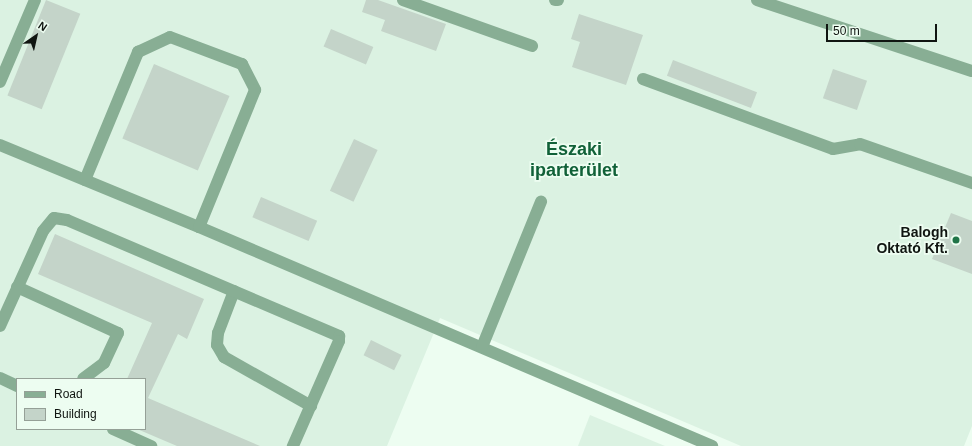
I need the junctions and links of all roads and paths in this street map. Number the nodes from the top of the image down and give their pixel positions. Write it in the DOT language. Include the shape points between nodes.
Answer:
graph roads {
  1 [pos="35,0"];
  2 [pos="403,0"];
  3 [pos="757,0"];
  4 [pos="532,46"];
  5 [pos="972,71"];
  6 [pos="643,79"];
  7 [pos="0,82"];
  8 [pos="0,145"];
  9 [pos="85,180"];
  10 [pos="972,184"];
  11 [pos="541,202"];
  12 [pos="199,227"];
  13 [pos="17,287"];
  14 [pos="234,291"];
  15 [pos="0,326"];
  16 [pos="482,348"];
  17 [pos="0,378"];
  18 [pos="84,378"];
  19 [pos="16,386"];
  20 [pos="311,406"];
  21 [pos="115,430"];
  22 [pos="151,446"];
  23 [pos="293,446"];
  24 [pos="712,446"];
  1 -- 7 [label="lane"];
  2 -- 4 [label="lane"];
  3 -- 5 [label="lane"];
  6 -- 10 [label="lane" via="833,149 860,144"];
  8 -- 9 [label="lane"];
  9 -- 12 [label="lane"];
  9 -- 12 [label="lane" via="138,52 170,37 242,64 255,90"];
  11 -- 16 [label="lane"];
  12 -- 16 [label="lane"];
  13 -- 14 [label="lane" via="43,231 54,218 67,220"];
  13 -- 15 [label="lane"];
  13 -- 18 [label="lane" via="118,333 104,363"];
  14 -- 20 [label="lane" via="218,333 217,345 224,357"];
  14 -- 20 [label="lane" via="338,336"];
  16 -- 24 [label="lane"];
  17 -- 19 [label="lane"];
  20 -- 23 [label="lane"];
  21 -- 22 [label="lane"];
}
